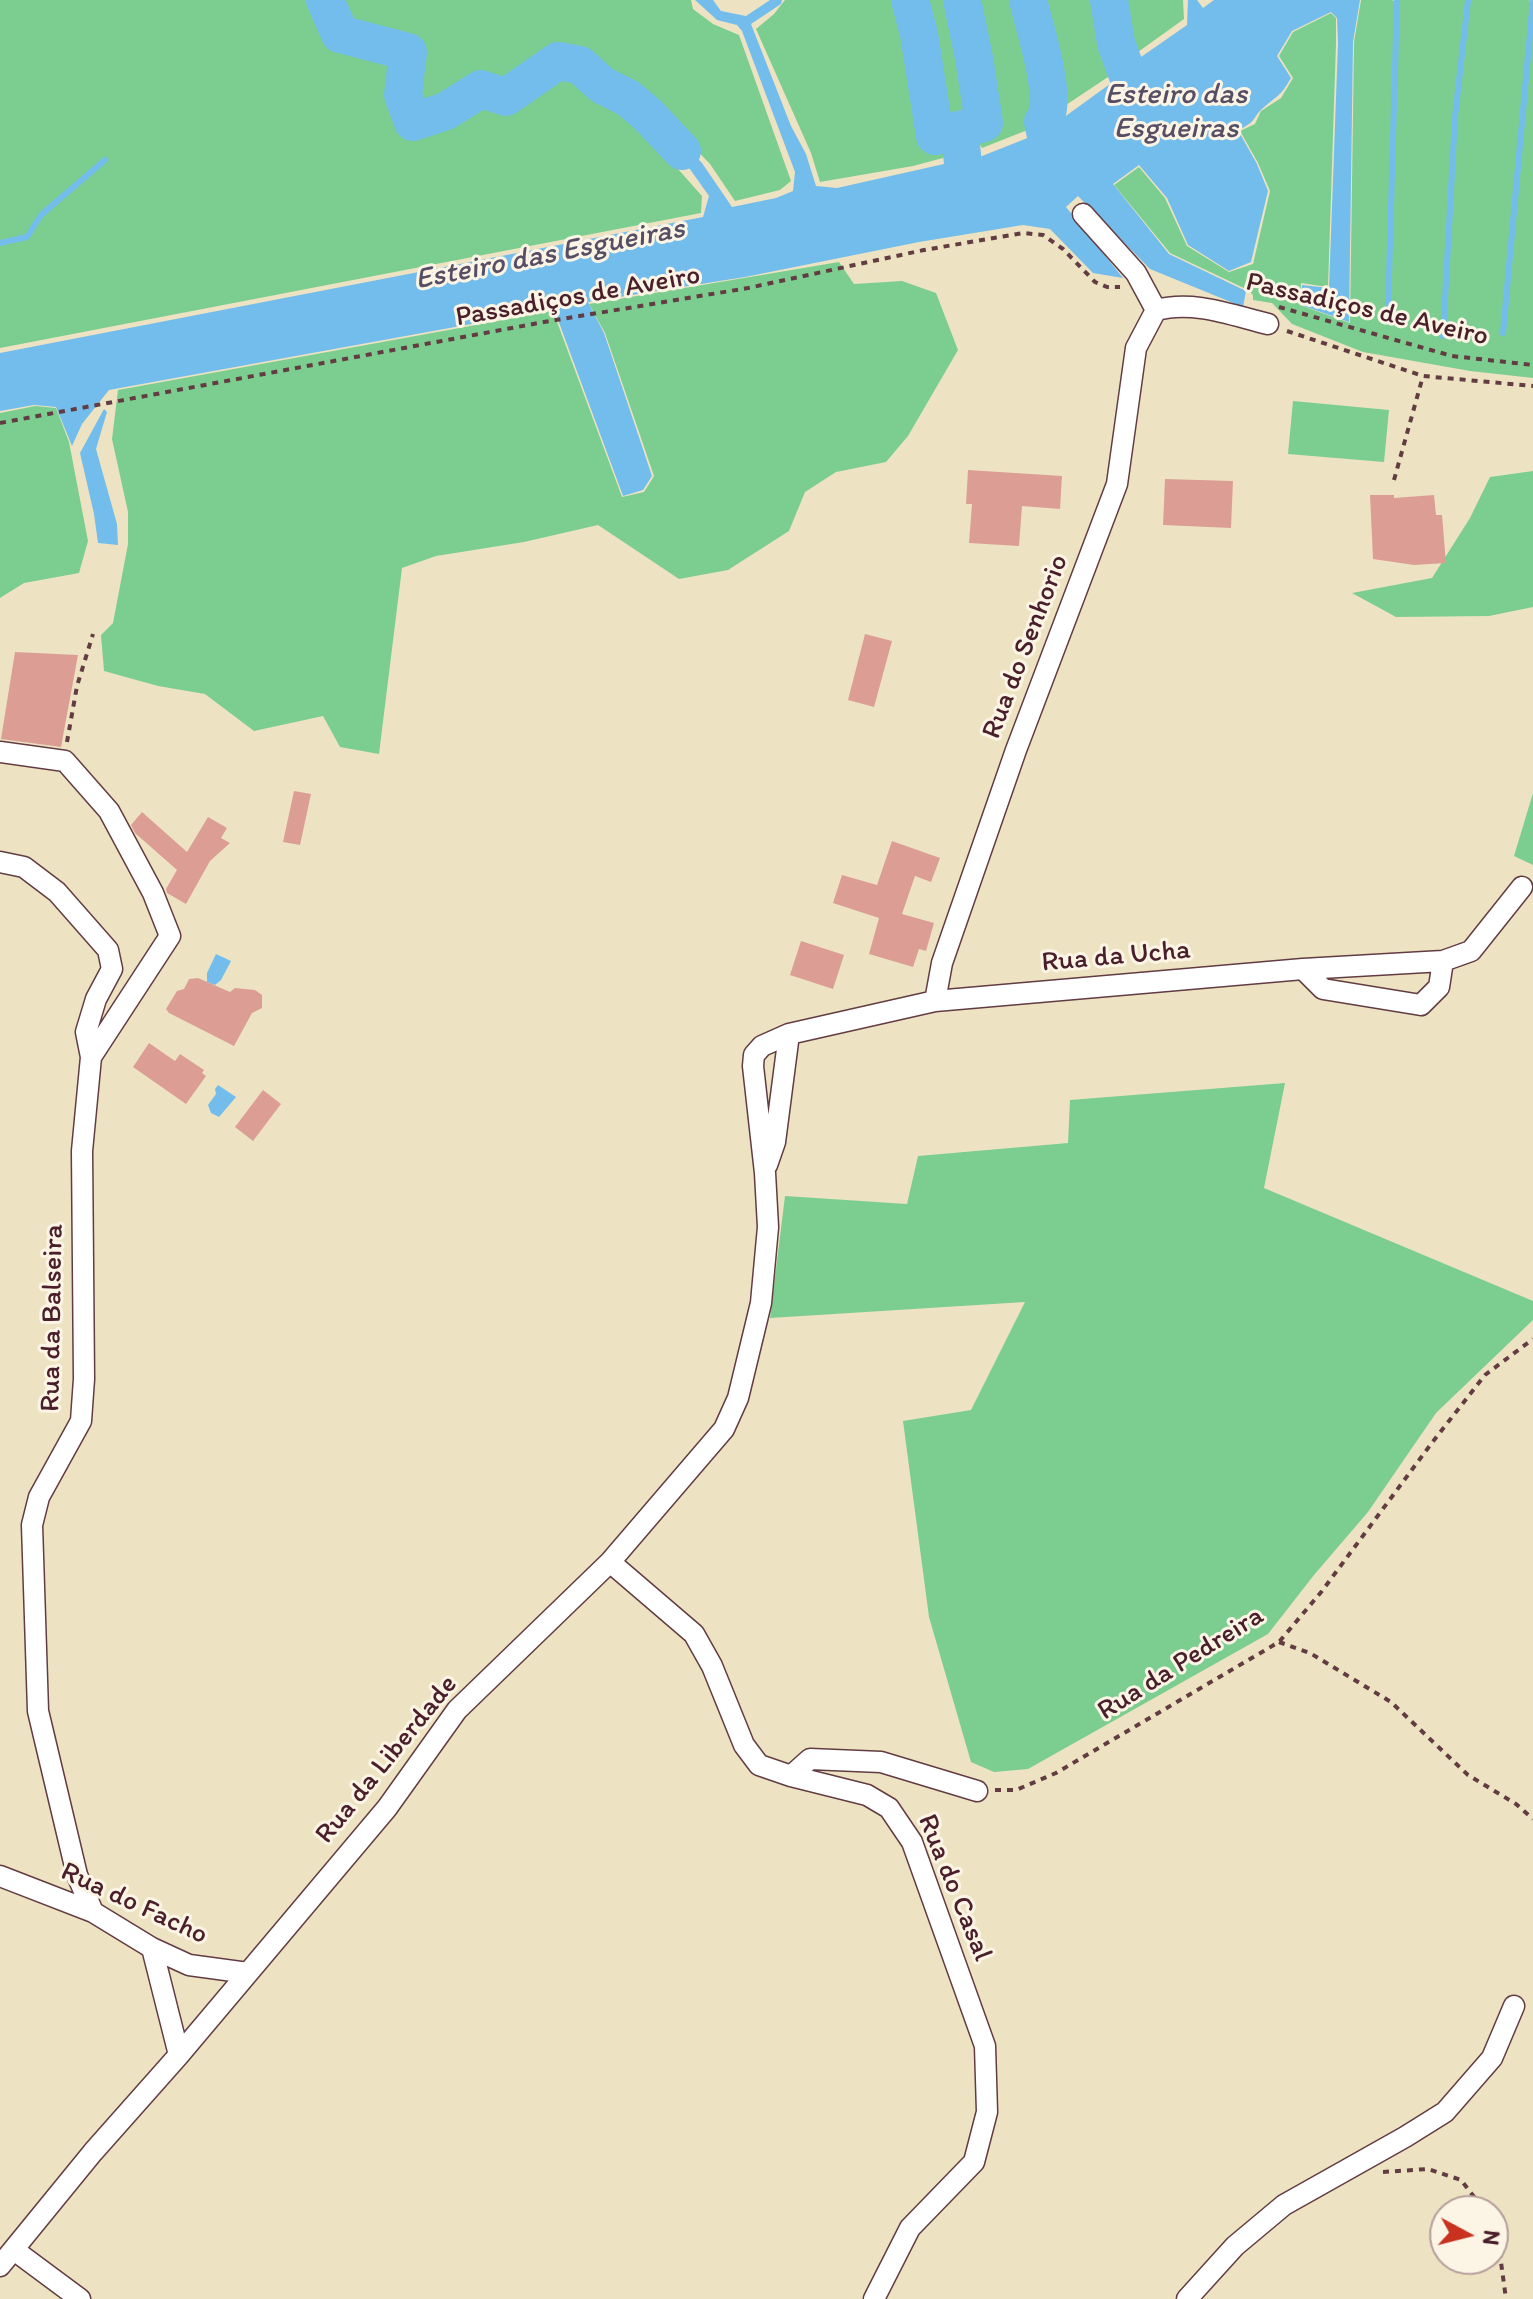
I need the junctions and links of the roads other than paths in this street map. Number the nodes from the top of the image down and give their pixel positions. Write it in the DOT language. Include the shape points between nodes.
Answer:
graph roads {
  1 [pos="1083,214"];
  2 [pos="1156,310"];
  3 [pos="1268,315"];
  4 [pos="0,752"];
  5 [pos="0,862"];
  6 [pos="1522,887"];
  7 [pos="1443,961"];
  8 [pos="1303,969"];
  9 [pos="935,1001"];
  10 [pos="789,1034"];
  11 [pos="91,1057"];
  12 [pos="765,1173"];
  13 [pos="610,1562"];
  14 [pos="791,1776"];
  15 [pos="977,1791"];
  16 [pos="0,1876"];
  17 [pos="93,1912"];
  18 [pos="152,1948"];
  19 [pos="248,1973"];
  20 [pos="1514,2006"];
  21 [pos="179,2055"];
  22 [pos="14,2250"];
  23 [pos="0,2266"];
  24 [pos="80,2299"];
  25 [pos="874,2299"];
  26 [pos="1187,2299"];
  1 -- 2 [label="street" via="1136,273"];
  2 -- 3 [label="street" via="1190,305"];
  2 -- 9 [label="street, Rua do Senhorio" via="1136,348 1117,484 1016,750 942,963"];
  4 -- 11 [label="street, Rua da Balseira" via="65,761 109,811 170,936"];
  5 -- 11 [label="street" via="24,867 57,892 108,950 112,969 86,1032"];
  6 -- 7 [label="street, Rua da Ucha" via="1471,951"];
  7 -- 8 [label="street, Rua da Ucha"];
  7 -- 8 [label="street" via="1439,987 1421,1005 1323,989"];
  8 -- 9 [label="street, Rua da Ucha"];
  9 -- 10 [label="street, Rua da Liberdade"];
  10 -- 12 [label="street, Rua da Liberdade" via="775,1142"];
  10 -- 12 [label="street, Rua da Liberdade" via="754,1055"];
  11 -- 17 [label="street, Rua da Balseira" via="82,1151 81,1421 39,1497 32,1525 38,1711 77,1875"];
  12 -- 13 [label="street, Rua da Liberdade" via="768,1227 761,1303 738,1398 724,1429"];
  13 -- 14 [label="street, Rua do Casal" via="694,1634 744,1745 759,1765"];
  13 -- 19 [label="street, Rua da Liberdade" via="457,1710 387,1808"];
  14 -- 15 [label="street" via="810,1759 881,1762"];
  14 -- 25 [label="street, Rua do Casal" via="867,1795 889,1808 912,1842 985,2046 987,2112 974,2162 910,2228"];
  16 -- 17 [label="street, Rua do Facho"];
  17 -- 18 [label="street, Rua do Facho"];
  18 -- 19 [label="street, Rua do Facho" via="189,1965"];
  18 -- 21 [label="street"];
  19 -- 21 [label="street, Rua da Liberdade"];
  20 -- 26 [label="street" via="1492,2058 1445,2112 1284,2205 1235,2246"];
  21 -- 22 [label="street, Rua da Liberdade"];
  22 -- 23 [label="street, Rua da Liberdade"];
  22 -- 24 [label="street"];
}
